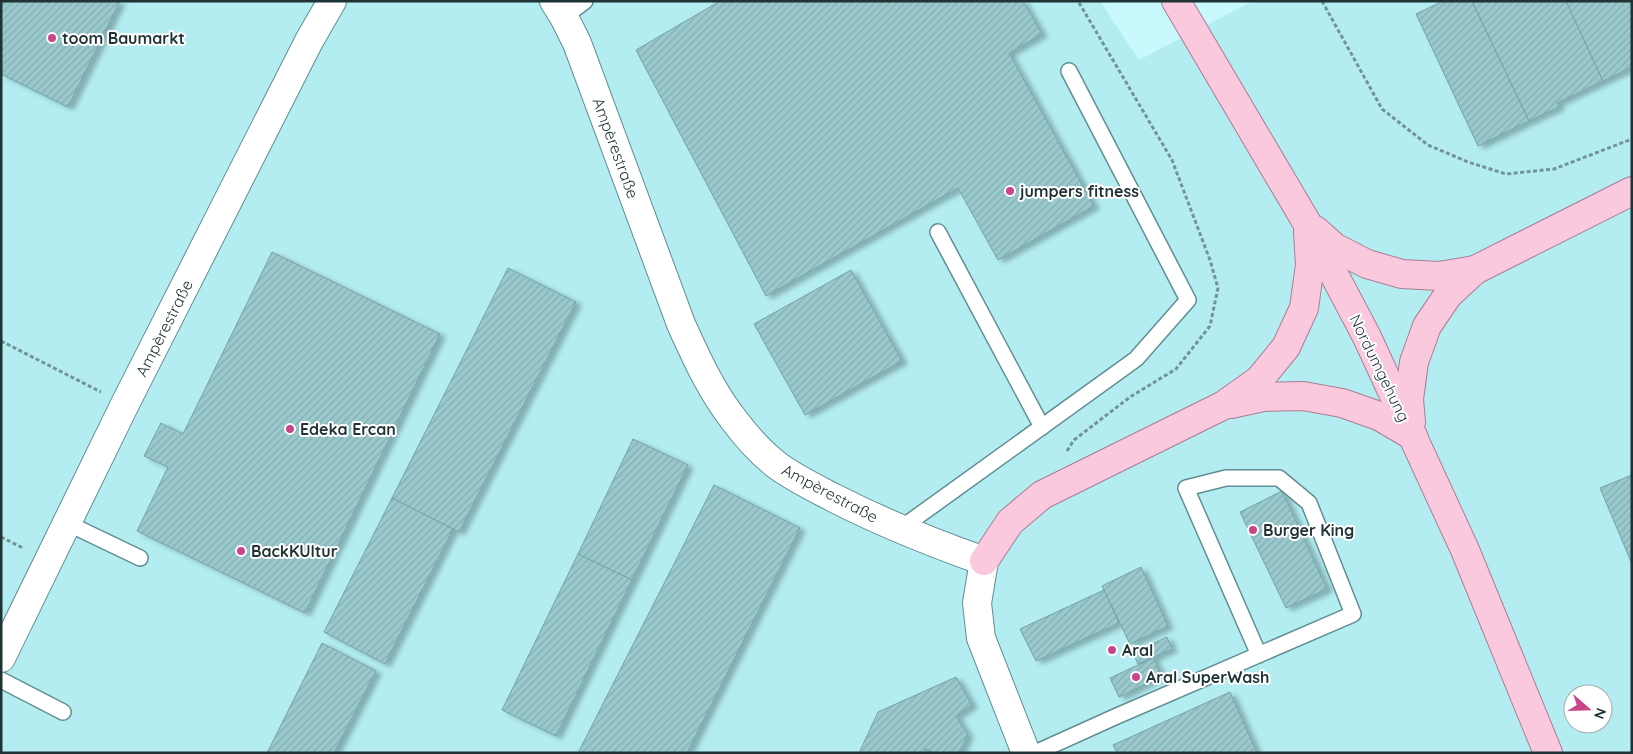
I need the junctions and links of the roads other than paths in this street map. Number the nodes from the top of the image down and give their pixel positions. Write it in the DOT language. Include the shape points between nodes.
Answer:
graph roads {
  1 [pos="332,1"];
  2 [pos="1176,1"];
  3 [pos="568,6"];
  4 [pos="1068,71"];
  5 [pos="1632,191"];
  6 [pos="1307,223"];
  7 [pos="938,232"];
  8 [pos="1475,270"];
  9 [pos="1224,405"];
  10 [pos="1042,427"];
  11 [pos="1413,436"];
  12 [pos="67,523"];
  13 [pos="900,529"];
  14 [pos="140,558"];
  15 [pos="984,561"];
  16 [pos="1260,655"];
  17 [pos="1,658"];
  18 [pos="1,680"];
  19 [pos="63,712"];
  20 [pos="1026,753"];
  21 [pos="1035,753"];
  22 [pos="1548,753"];
  1 -- 12 [label="street, Ampèrestraße"];
  2 -- 6 [label="main road, Nordumgehung"];
  3 -- 13 [label="street, Ampèrestraße" via="577,43 680,324 716,394 733,419 778,466 812,487"];
  4 -- 10 [label="lane" via="1188,300 1136,359"];
  5 -- 8 [label="main road"];
  6 -- 8 [label="main road" via="1334,247 1367,264 1402,274 1439,276"];
  6 -- 9 [label="main road" via="1310,266 1304,308 1286,347 1259,380"];
  6 -- 11 [label="main road, Nordumgehung" via="1367,337"];
  7 -- 10 [label="lane"];
  8 -- 11 [label="main road" via="1448,295 1427,326 1414,362 1409,399"];
  9 -- 11 [label="main road" via="1263,397 1322,399 1379,416"];
  9 -- 15 [label="main road" via="1042,495 1010,522"];
  10 -- 13 [label="lane"];
  11 -- 22 [label="main road, Nordumgehung" via="1469,559"];
  12 -- 14 [label="lane"];
  12 -- 17 [label="street, Ampèrestraße"];
  13 -- 15 [label="street, Ampèrestraße"];
  15 -- 20 [label="street" via="977,603 980,638"];
  16 -- 16 [label="lane" via="1353,614 1309,503 1279,478 1226,478 1186,488"];
  16 -- 21 [label="lane"];
  18 -- 19 [label="lane"];
}
